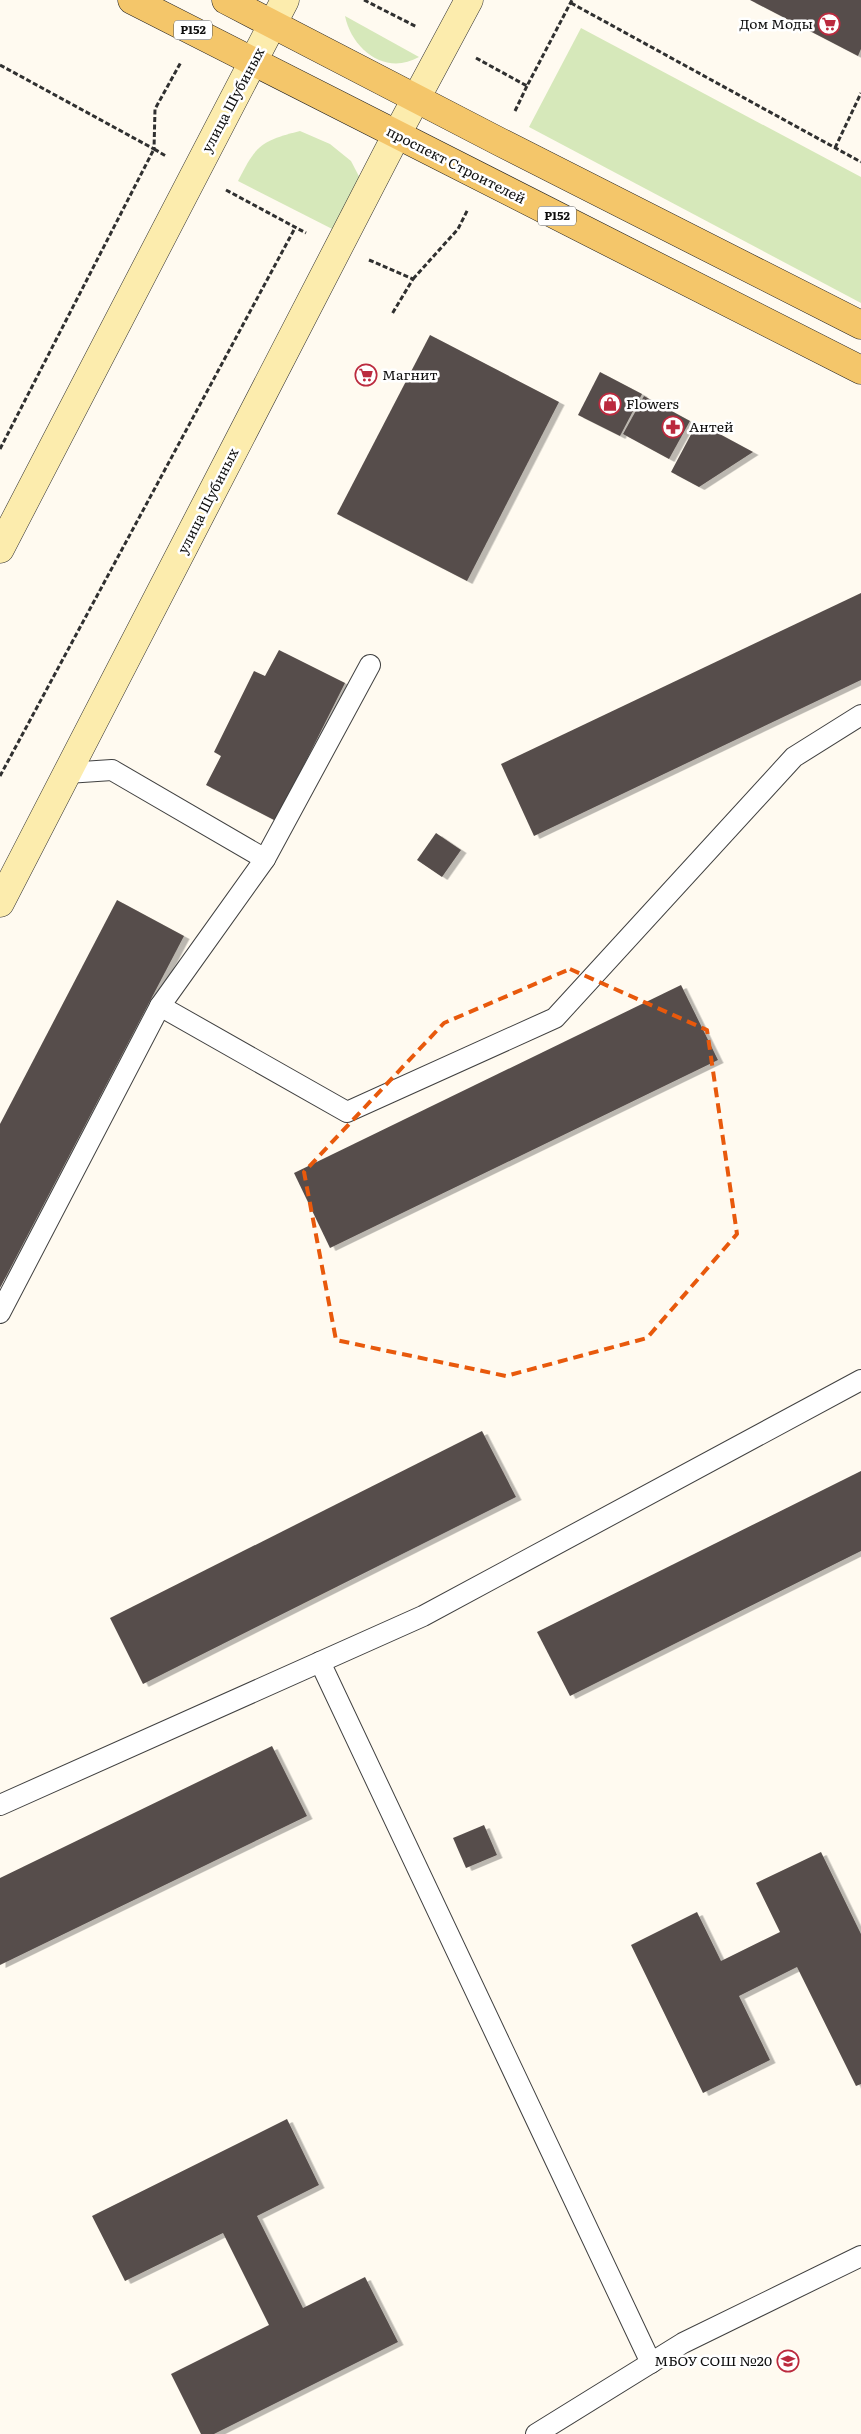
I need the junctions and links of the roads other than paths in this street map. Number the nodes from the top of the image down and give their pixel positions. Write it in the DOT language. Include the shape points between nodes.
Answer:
graph roads {
  1 [pos="132,0"];
  2 [pos="226,0"];
  3 [pos="285,0"];
  4 [pos="469,0"];
  5 [pos="272,24"];
  6 [pos="253,62"];
  7 [pos="416,100"];
  8 [pos="396,136"];
  9 [pos="861,325"];
  10 [pos="861,370"];
  11 [pos="0,549"];
  12 [pos="370,665"];
  13 [pos="861,714"];
  14 [pos="67,773"];
  15 [pos="266,859"];
  16 [pos="0,903"];
  17 [pos="160,1006"];
  18 [pos="0,1313"];
  19 [pos="861,1380"];
  20 [pos="320,1662"];
  21 [pos="0,1805"];
  22 [pos="861,2256"];
  23 [pos="650,2363"];
  24 [pos="536,2434"];
  1 -- 6 [label="main road, проспект Строителей / Р152"];
  2 -- 5 [label="main road"];
  3 -- 5 [label="main road, улица Шубиных"];
  4 -- 7 [label="main road, улица Шубиных"];
  5 -- 6 [label="main road, улица Шубиных"];
  5 -- 7 [label="main road"];
  6 -- 8 [label="main road, проспект Строителей / Р152"];
  6 -- 11 [label="main road, улица Шубиных"];
  7 -- 8 [label="main road, улица Шубиных"];
  7 -- 9 [label="main road"];
  8 -- 10 [label="main road, проспект Строителей / Р152"];
  8 -- 14 [label="main road, улица Шубиных"];
  12 -- 15 [label="lane"];
  13 -- 17 [label="lane" via="794,757 555,1018 346,1112"];
  14 -- 15 [label="lane" via="112,770"];
  14 -- 16 [label="main road, улица Шубиных"];
  15 -- 17 [label="lane"];
  17 -- 18 [label="lane"];
  19 -- 20 [label="lane" via="423,1616"];
  20 -- 21 [label="lane"];
  20 -- 23 [label="lane"];
  22 -- 23 [label="lane" via="682,2343"];
  23 -- 24 [label="lane"];
}
